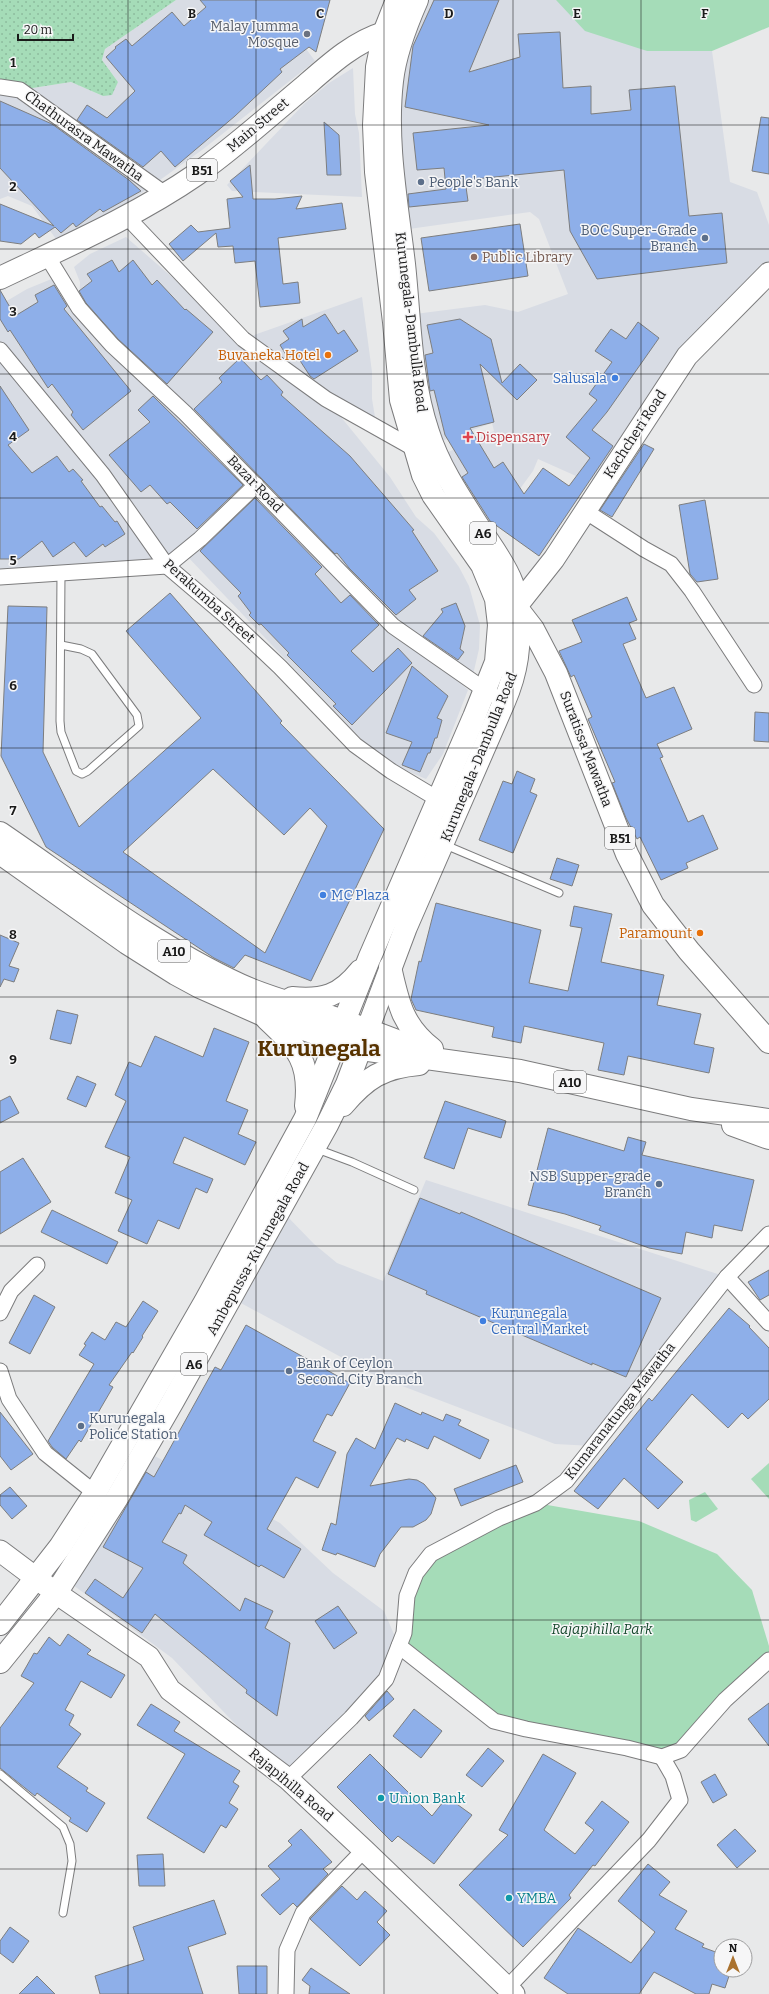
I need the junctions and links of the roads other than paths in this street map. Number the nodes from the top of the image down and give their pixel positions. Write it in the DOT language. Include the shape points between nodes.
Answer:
graph roads {
  1 [pos="397,0"];
  2 [pos="417,0"];
  3 [pos="384,33"];
  4 [pos="0,87"];
  5 [pos="165,194"];
  6 [pos="127,217"];
  7 [pos="47,256"];
  8 [pos="769,273"];
  9 [pos="0,278"];
  10 [pos="0,350"];
  11 [pos="415,449"];
  12 [pos="256,485"];
  13 [pos="585,511"];
  14 [pos="167,566"];
  15 [pos="61,572"];
  16 [pos="0,577"];
  17 [pos="516,607"];
  18 [pos="61,645"];
  19 [pos="754,685"];
  20 [pos="485,691"];
  21 [pos="504,702"];
  22 [pos="439,799"];
  23 [pos="458,810"];
  24 [pos="0,833"];
  25 [pos="443,844"];
  26 [pos="0,853"];
  27 [pos="559,893"];
  28 [pos="369,958"];
  29 [pos="390,967"];
  30 [pos="263,1004"];
  31 [pos="340,1031"];
  32 [pos="365,1039"];
  33 [pos="769,1042"];
  34 [pos="448,1061"];
  35 [pos="690,1109"];
  36 [pos="305,1119"];
  37 [pos="769,1120"];
  38 [pos="327,1125"];
  39 [pos="769,1138"];
  40 [pos="314,1148"];
  41 [pos="414,1190"];
  42 [pos="769,1234"];
  43 [pos="37,1266"];
  44 [pos="727,1277"];
  45 [pos="0,1314"];
  46 [pos="769,1323"];
  47 [pos="0,1372"];
  48 [pos="95,1493"];
  49 [pos="0,1550"];
  50 [pos="38,1578"];
  51 [pos="56,1593"];
  52 [pos="0,1624"];
  53 [pos="399,1646"];
  54 [pos="769,1660"];
  55 [pos="0,1662"];
  56 [pos="662,1757"];
  57 [pos="0,1774"];
  58 [pos="288,1779"];
  59 [pos="364,1850"];
  60 [pos="63,1913"];
  61 [pos="510,1991"];
  62 [pos="286,1994"];
  1 -- 3 [label="main road, Kurunegala-Dambulla Road / A6"];
  2 -- 17 [label="main road, Kurunegala-Dambulla Road / A6" via="395,61 391,96 391,135 396,202 422,415 436,454 456,491 506,570 515,594"];
  3 -- 5 [label="main road, Main Street / B51" via="348,51 234,146"];
  3 -- 11 [label="main road, Kurunegala-Dambulla Road / A6" via="375,82 374,147 401,400"];
  4 -- 5 [label="street, Chathurasra Mawatha" via="20,90"];
  5 -- 6 [label="main road, Main Street / B51"];
  6 -- 7 [label="main road, Main Street / B51"];
  6 -- 11 [label="street" via="243,339 326,399"];
  7 -- 9 [label="main road, Main Street / B51"];
  7 -- 12 [label="street, Bazar Road" via="79,308 112,345 185,413"];
  8 -- 13 [label="street, Kachcheri Road" via="687,356"];
  10 -- 14 [label="street, Perakumba Street" via="103,475"];
  11 -- 20 [label="main road, Kurunegala-Dambulla Road / A6" via="432,495 482,565 496,599 499,638 496,662"];
  12 -- 14 [label="street" via="200,539"];
  12 -- 20 [label="street, Bazar Road" via="393,626"];
  13 -- 17 [label="street, Kachcheri Road" via="554,559"];
  13 -- 19 [label="street" via="671,564 692,591"];
  14 -- 15 [label="street"];
  14 -- 22 [label="street, Perakumba Street" via="233,622 355,744 391,771"];
  15 -- 16 [label="street"];
  15 -- 18 [label="lane"];
  17 -- 21 [label="main road, Kurunegala-Dambulla Road / A6" via="519,627 518,658 513,681"];
  17 -- 33 [label="main road, Suratissa Mawatha / B51" via="533,629 556,673 627,854 653,905 689,951"];
  18 -- 18 [label="lane" via="61,732 76,771 82,774 139,726 139,721 92,654 81,648"];
  20 -- 21 [label="street, Bazar Road"];
  20 -- 22 [label="main road, Kurunegala-Dambulla Road / A6"];
  21 -- 23 [label="main road, Kurunegala-Dambulla Road / A6"];
  22 -- 23 [label="street, Perakumba Street"];
  22 -- 28 [label="main road, Kurunegala-Dambulla Road / A6"];
  23 -- 25 [label="main road, Kurunegala-Dambulla Road / A6"];
  24 -- 30 [label="main road, A10" via="166,947 242,986"];
  25 -- 27 [label="lane"];
  25 -- 29 [label="main road, Kurunegala-Dambulla Road / A6"];
  26 -- 30 [label="main road, A10" via="155,961 200,987"];
  28 -- 30 [label="main road" via="341,991 330,996"];
  28 -- 31 [label="main road, Kurunegala-Dambulla Road / A6"];
  29 -- 32 [label="main road, Kurunegala-Dambulla Road / A6"];
  29 -- 34 [label="main road" via="398,1003 412,1030"];
  30 -- 31 [label="main road, A10"];
  30 -- 36 [label="main road" via="302,1058 307,1080"];
  31 -- 32 [label="main road, A10"];
  31 -- 36 [label="main road, Ambepussa-Kurunegala Road / A6"];
  32 -- 34 [label="main road, A10"];
  32 -- 38 [label="main road, Ambepussa-Kurunegala Road / A6"];
  34 -- 35 [label="main road, A10" via="520,1071"];
  34 -- 38 [label="main road" via="389,1068 372,1076 353,1093"];
  35 -- 37 [label="main road, A10"];
  35 -- 39 [label="main road, A10"];
  36 -- 48 [label="main road, Ambepussa-Kurunegala Road / A6" via="205,1302"];
  38 -- 40 [label="main road, Ambepussa-Kurunegala Road / A6"];
  40 -- 41 [label="lane"];
  40 -- 51 [label="main road, Ambepussa-Kurunegala Road / A6" via="143,1454"];
  42 -- 44 [label="street, Kumaranatunga Mawatha"];
  43 -- 45 [label="street" via="11,1291"];
  44 -- 46 [label="street"];
  44 -- 53 [label="street, Kumaranatunga Mawatha" via="566,1481 536,1503 499,1518 431,1554 416,1573 407,1596 404,1633"];
  47 -- 48 [label="street" via="9,1399 45,1453"];
  48 -- 50 [label="main road, Ambepussa-Kurunegala Road / A6"];
  49 -- 50 [label="street, Rajapihilla Road"];
  50 -- 51 [label="street, Rajapihilla Road"];
  50 -- 52 [label="main road, Ambepussa-Kurunegala Road / A6"];
  51 -- 55 [label="main road, Ambepussa-Kurunegala Road / A6"];
  51 -- 58 [label="street, Rajapihilla Road" via="149,1657 170,1690"];
  53 -- 56 [label="street" via="494,1721"];
  53 -- 58 [label="street, Kumaranatunga Mawatha" via="386,1678 351,1718"];
  54 -- 56 [label="street" via="725,1700 681,1750"];
  56 -- 61 [label="street" via="674,1776 680,1800 649,1840"];
  57 -- 60 [label="lane" via="63,1827 70,1844 72,1861"];
  58 -- 59 [label="street, Rajapihilla Road"];
  59 -- 61 [label="street, Rajapihilla Road"];
  59 -- 62 [label="street" via="303,1913 287,1950"];
}
